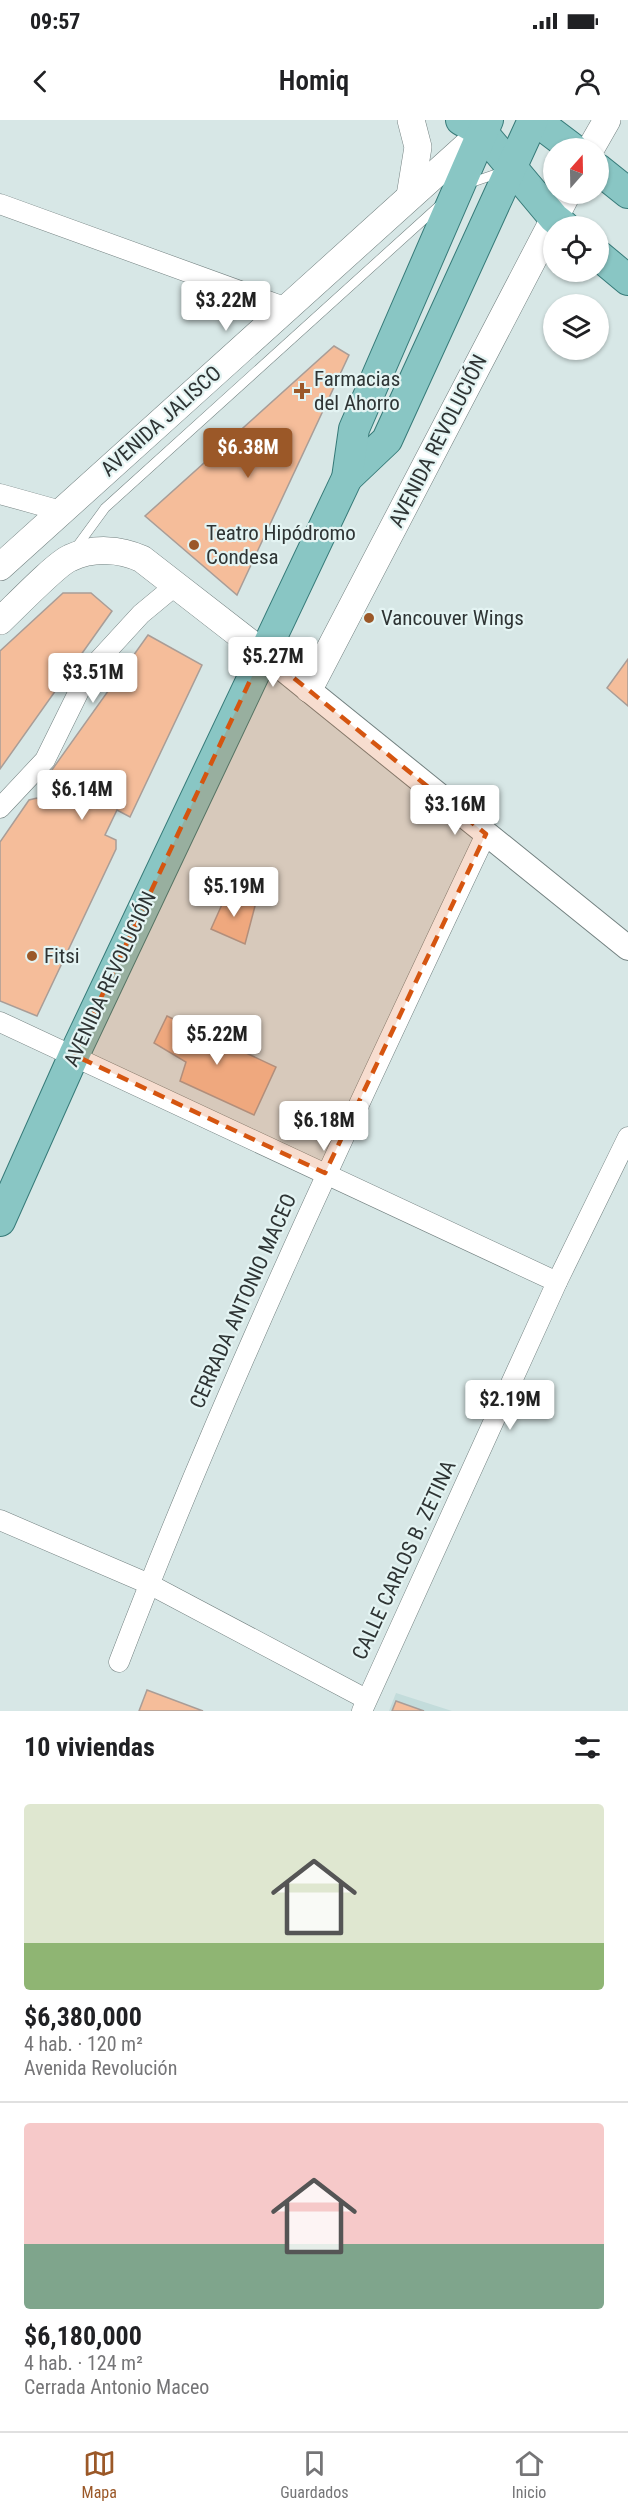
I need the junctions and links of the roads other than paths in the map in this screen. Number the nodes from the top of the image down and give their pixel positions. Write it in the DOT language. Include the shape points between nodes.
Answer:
graph roads {
  1 [pos="411,120"];
  2 [pos="534,120"];
  3 [pos="607,120"];
  4 [pos="477,124"];
  5 [pos="558,138"];
  6 [pos="597,138"];
  7 [pos="512,168"];
  8 [pos="609,178"];
  9 [pos="460,186"];
  10 [pos="628,193"];
  11 [pos="410,196"];
  12 [pos="0,204"];
  13 [pos="562,213"];
  14 [pos="609,264"];
  15 [pos="628,280"];
  16 [pos="287,308"];
  17 [pos="347,478"];
  18 [pos="0,494"];
  19 [pos="61,511"];
  20 [pos="68,558"];
  21 [pos="0,567"];
  22 [pos="176,585"];
  23 [pos="0,621"];
  24 [pos="263,653"];
  25 [pos="309,689"];
  26 [pos="0,808"];
  27 [pos="486,834"];
  28 [pos="628,948"];
  29 [pos="0,1022"];
  30 [pos="74,1055"];
  31 [pos="628,1137"];
  32 [pos="325,1173"];
  33 [pos="0,1221"];
  34 [pos="557,1282"];
  35 [pos="0,1520"];
  36 [pos="149,1584"];
  37 [pos="119,1662"];
  38 [pos="364,1705"];
  1 -- 11 [label="main road" via="418,147"];
  2 -- 5 [label="main road"];
  2 -- 7 [label="main road, AVENIDA REVOLUCIÓN"];
  3 -- 6 [label="main road"];
  4 -- 7 [label="main road"];
  4 -- 9 [label="main road, AVENIDA REVOLUCIÓN"];
  4 -- 11 [label="main road, AVENIDA JALISCO"];
  7 -- 9 [label="lane"];
  7 -- 13 [label="main road"];
  7 -- 17 [label="main road, AVENIDA REVOLUCIÓN" via="387,440"];
  8 -- 10 [label="main road"];
  9 -- 17 [label="main road, AVENIDA REVOLUCIÓN" via="354,429"];
  9 -- 20 [label="lane" via="105,508"];
  11 -- 16 [label="main road, AVENIDA JALISCO"];
  12 -- 16 [label="street"];
  13 -- 25 [label="main road, AVENIDA REVOLUCIÓN"];
  14 -- 15 [label="main road"];
  16 -- 19 [label="main road, AVENIDA JALISCO"];
  17 -- 24 [label="main road, AVENIDA REVOLUCIÓN"];
  18 -- 19 [label="street"];
  19 -- 21 [label="main road, AVENIDA JALISCO"];
  20 -- 22 [label="main road" via="95,551 123,550"];
  20 -- 23 [label="main road"];
  22 -- 24 [label="main road"];
  22 -- 26 [label="street" via="141,614 97,662 45,760"];
  24 -- 25 [label="street"];
  24 -- 30 [label="main road, AVENIDA REVOLUCIÓN"];
  25 -- 27 [label="street"];
  27 -- 28 [label="street"];
  27 -- 32 [label="street, CERRADA ANTONIO MACEO"];
  29 -- 30 [label="street"];
  30 -- 32 [label="street"];
  30 -- 33 [label="main road, AVENIDA REVOLUCIÓN"];
  31 -- 34 [label="street, CALLE CARLOS B. ZETINA"];
  32 -- 34 [label="street"];
  32 -- 36 [label="street, CERRADA ANTONIO MACEO"];
  34 -- 38 [label="street, CALLE CARLOS B. ZETINA"];
  35 -- 36 [label="street"];
  36 -- 37 [label="street, CERRADA ANTONIO MACEO"];
  36 -- 38 [label="street"];
}
